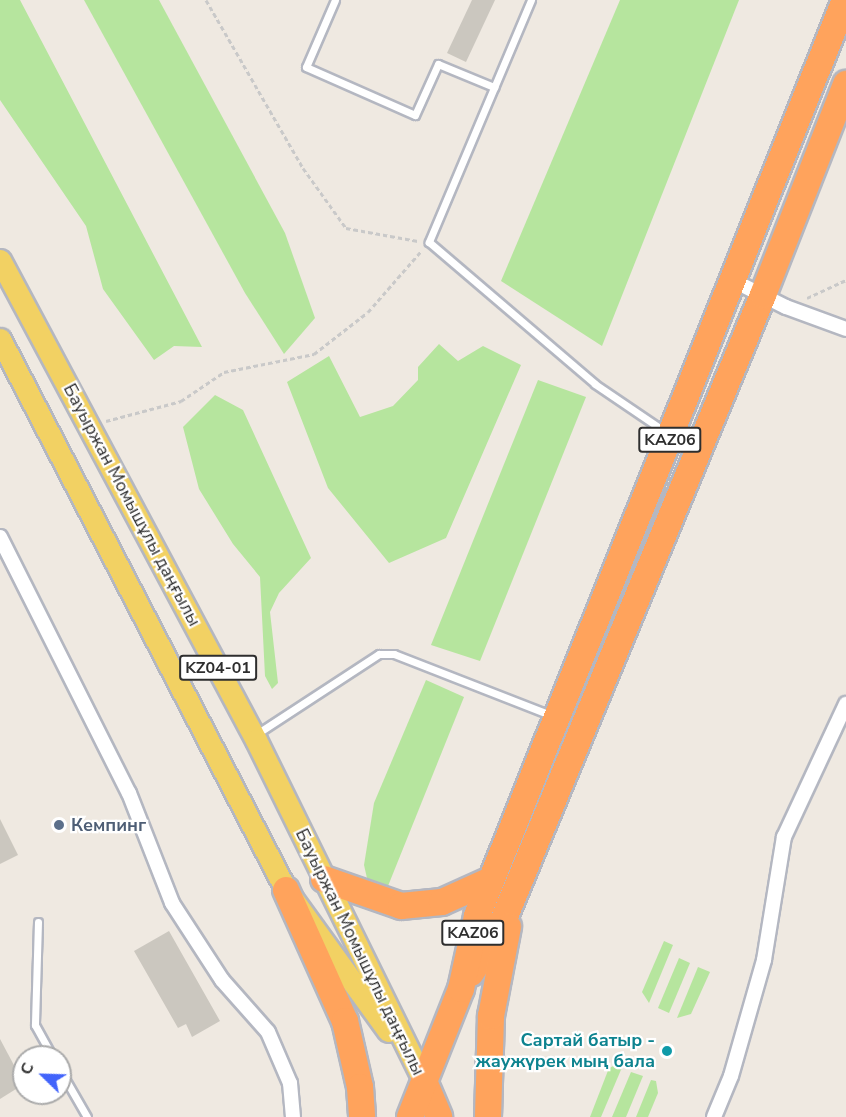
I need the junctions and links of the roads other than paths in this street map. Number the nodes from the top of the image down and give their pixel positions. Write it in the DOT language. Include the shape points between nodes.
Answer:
graph roads {
  1 [pos="335,0"];
  2 [pos="531,0"];
  3 [pos="845,0"];
  4 [pos="846,84"];
  5 [pos="494,87"];
  6 [pos="0,260"];
  7 [pos="734,281"];
  8 [pos="763,295"];
  9 [pos="846,329"];
  10 [pos="0,339"];
  11 [pos="671,436"];
  12 [pos="0,537"];
  13 [pos="846,704"];
  14 [pos="558,718"];
  15 [pos="254,736"];
  16 [pos="324,879"];
  17 [pos="491,880"];
  18 [pos="286,890"];
  19 [pos="514,894"];
  20 [pos="38,922"];
  21 [pos="461,988"];
  22 [pos="46,1045"];
  23 [pos="424,1081"];
  24 [pos="72,1091"];
  25 [pos="87,1117"];
  26 [pos="293,1117"];
  27 [pos="362,1117"];
  28 [pos="410,1117"];
  29 [pos="439,1117"];
  30 [pos="488,1117"];
  31 [pos="714,1117"];
  1 -- 5 [label="lane" via="306,67 415,115 438,64"];
  2 -- 5 [label="lane"];
  3 -- 7 [label="highway, KАZ06"];
  4 -- 8 [label="highway, KАZ06"];
  5 -- 11 [label="lane" via="429,242 595,384"];
  6 -- 15 [label="main road, Бауыржан Момышұлы даңғылы / KZ04-01"];
  7 -- 8 [label="street"];
  7 -- 11 [label="highway, KАZ06"];
  8 -- 9 [label="street"];
  8 -- 19 [label="highway, KАZ06"];
  10 -- 18 [label="main road, Бауыржан Момышұлы даңғылы / KZ04-01"];
  11 -- 14 [label="highway, KАZ06"];
  12 -- 26 [label="street" via="129,793 172,903 222,980 268,1032 290,1083"];
  13 -- 31 [label="street" via="784,837 764,960 731,1076"];
  14 -- 15 [label="lane" via="394,654 379,654"];
  14 -- 17 [label="highway, KАZ06"];
  15 -- 16 [label="main road, Бауыржан Момышұлы даңғылы / KZ04-01"];
  16 -- 17 [label="highway" via="401,906 442,902"];
  16 -- 23 [label="main road, Бауыржан Момышұлы даңғылы / KZ04-01"];
  17 -- 21 [label="highway, KАZ06" via="477,916"];
  18 -- 23 [label="main road, Бауыржан Момышұлы даңғылы / KZ04-01"];
  18 -- 27 [label="highway, KZ04-01" via="345,1021 360,1087"];
  19 -- 21 [label="highway, KАZ06" via="501,926"];
  19 -- 30 [label="highway" via="491,1016"];
  20 -- 22 [label="lane" via="35,1025"];
  21 -- 23 [label="highway, KАZ06"];
  23 -- 28 [label="highway, KАZ06"];
  23 -- 29 [label="highway"];
  24 -- 25 [label="lane"];
}
